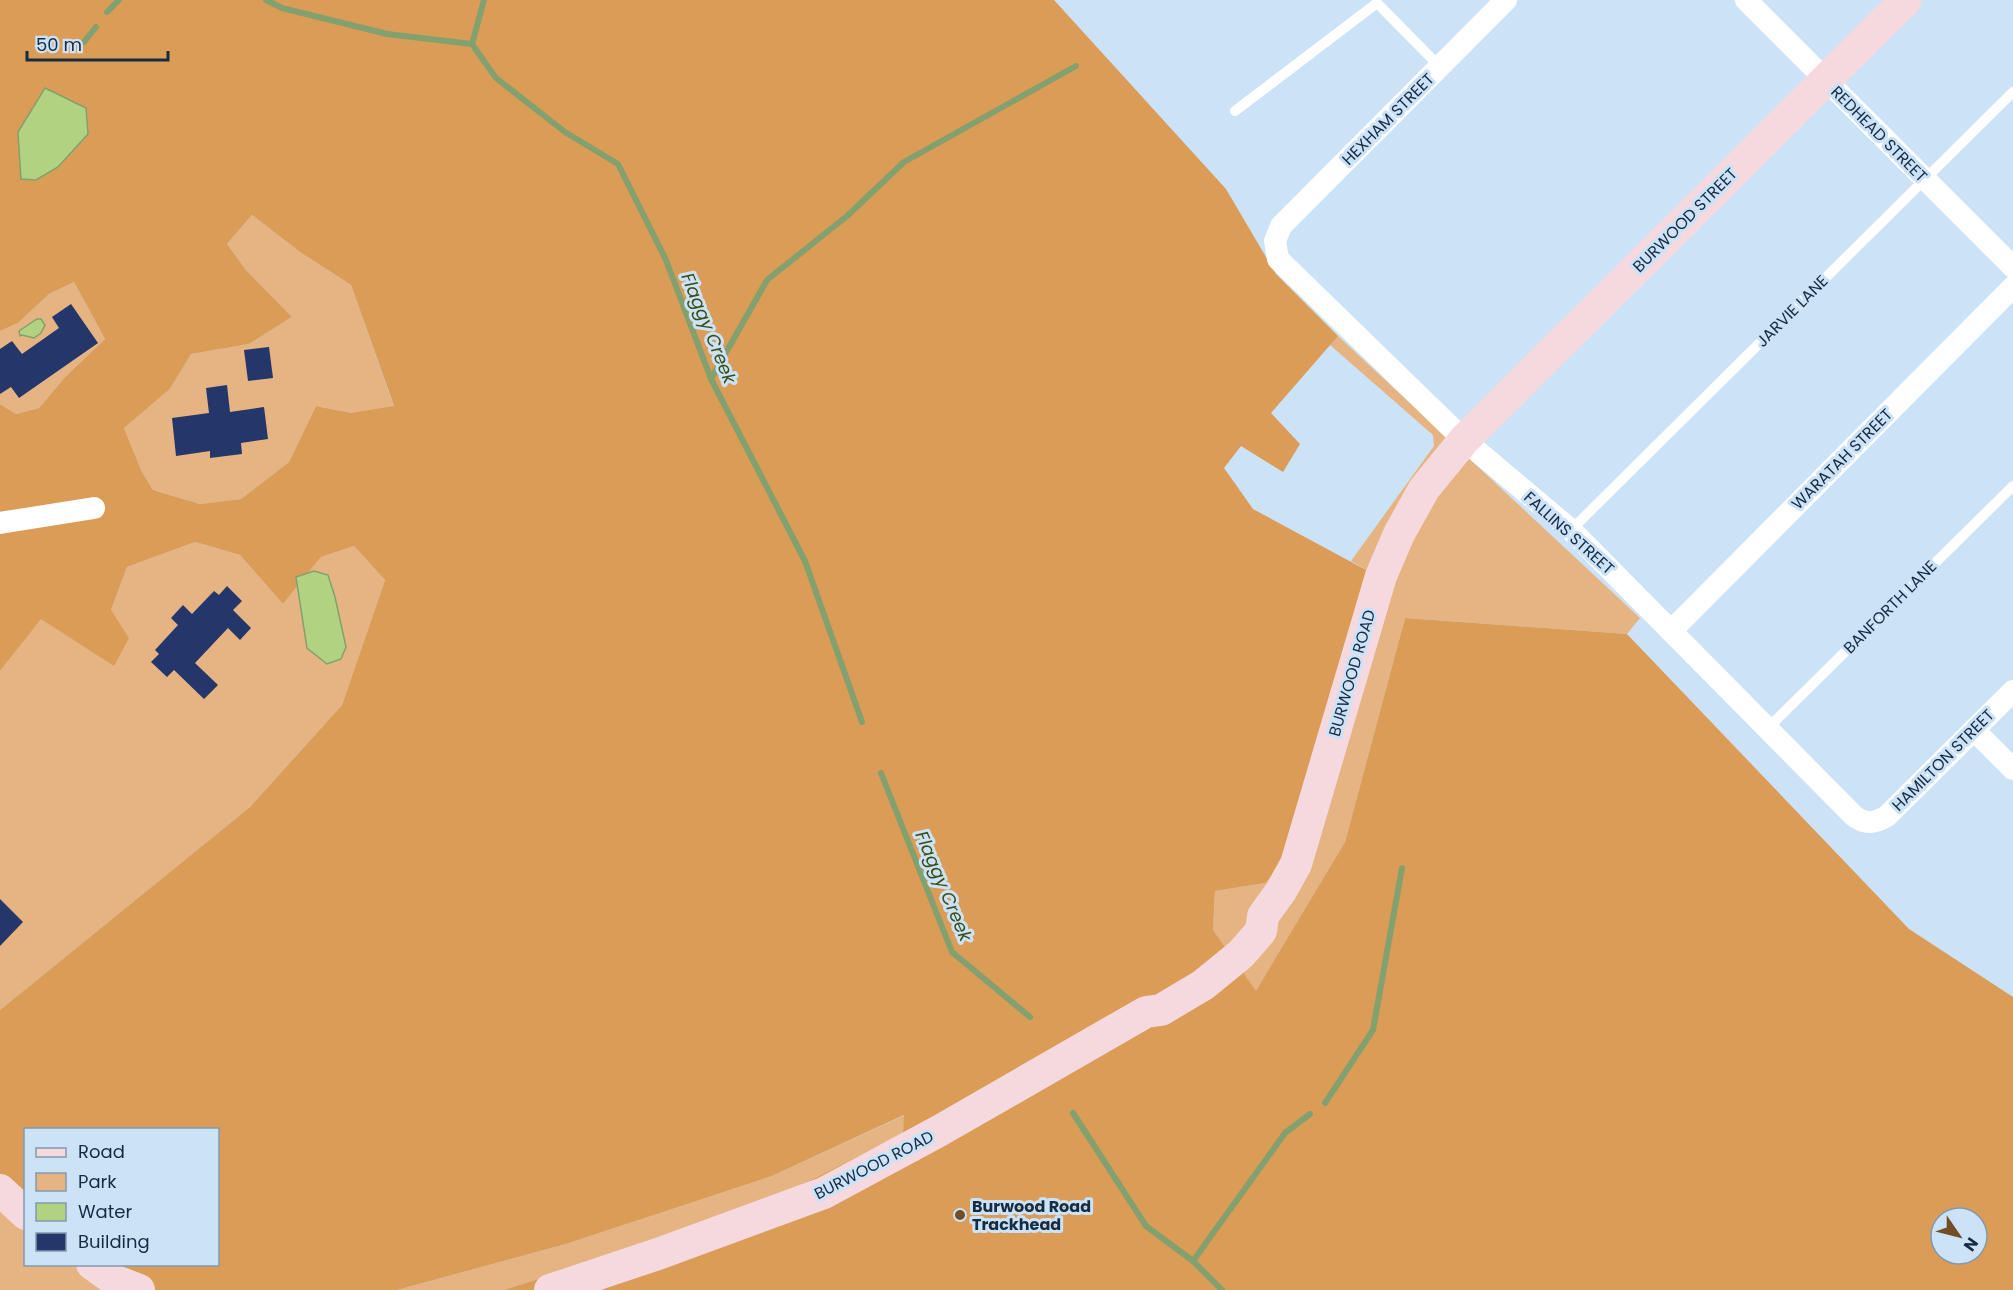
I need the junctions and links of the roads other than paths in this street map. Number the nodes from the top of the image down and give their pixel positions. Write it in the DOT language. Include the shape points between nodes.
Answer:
graph roads {
  1 [pos="1506,0"];
  2 [pos="1746,0"];
  3 [pos="1905,0"];
  4 [pos="1378,2"];
  5 [pos="1440,67"];
  6 [pos="1826,80"];
  7 [pos="2013,92"];
  8 [pos="1235,111"];
  9 [pos="1925,179"];
  10 [pos="1275,241"];
  11 [pos="2013,267"];
  12 [pos="2013,288"];
  13 [pos="1464,440"];
  14 [pos="2013,486"];
  15 [pos="94,508"];
  16 [pos="0,523"];
  17 [pos="1571,530"];
  18 [pos="1671,631"];
  19 [pos="2013,691"];
  20 [pos="1768,728"];
  21 [pos="1974,730"];
  22 [pos="2013,769"];
  23 [pos="1870,823"];
  24 [pos="0,1190"];
  25 [pos="24,1212"];
  26 [pos="550,1290"];
  1 -- 5 [label="street, HEXHAM STREET"];
  2 -- 6 [label="street, REDHEAD STREET"];
  3 -- 6 [label="main road, BURWOOD STREET"];
  4 -- 5 [label="lane"];
  4 -- 8 [label="lane"];
  5 -- 10 [label="street, HEXHAM STREET" via="1281,226"];
  6 -- 9 [label="street, REDHEAD STREET"];
  6 -- 13 [label="main road, BURWOOD STREET"];
  7 -- 9 [label="lane, JARVIE LANE"];
  9 -- 11 [label="street, REDHEAD STREET"];
  9 -- 17 [label="lane, JARVIE LANE"];
  10 -- 13 [label="street, FALLINS STREET" via="1278,259"];
  12 -- 18 [label="street, WARATAH STREET"];
  13 -- 17 [label="street, FALLINS STREET"];
  13 -- 26 [label="main road, BURWOOD ROAD" via="1424,489 1399,534 1381,576 1296,864 1263,916 1261,931 1241,954 1203,985 1161,1010 1146,1012 824,1193"];
  14 -- 20 [label="lane, BANFORTH LANE"];
  15 -- 16 [label="street"];
  17 -- 18 [label="street, FALLINS STREET"];
  18 -- 20 [label="street, FALLINS STREET"];
  19 -- 21 [label="street, HAMILTON STREET"];
  20 -- 23 [label="street, FALLINS STREET" via="1854,816"];
  21 -- 22 [label="street"];
  21 -- 23 [label="street, HAMILTON STREET" via="1887,816"];
  24 -- 25 [label="main road"];
}
